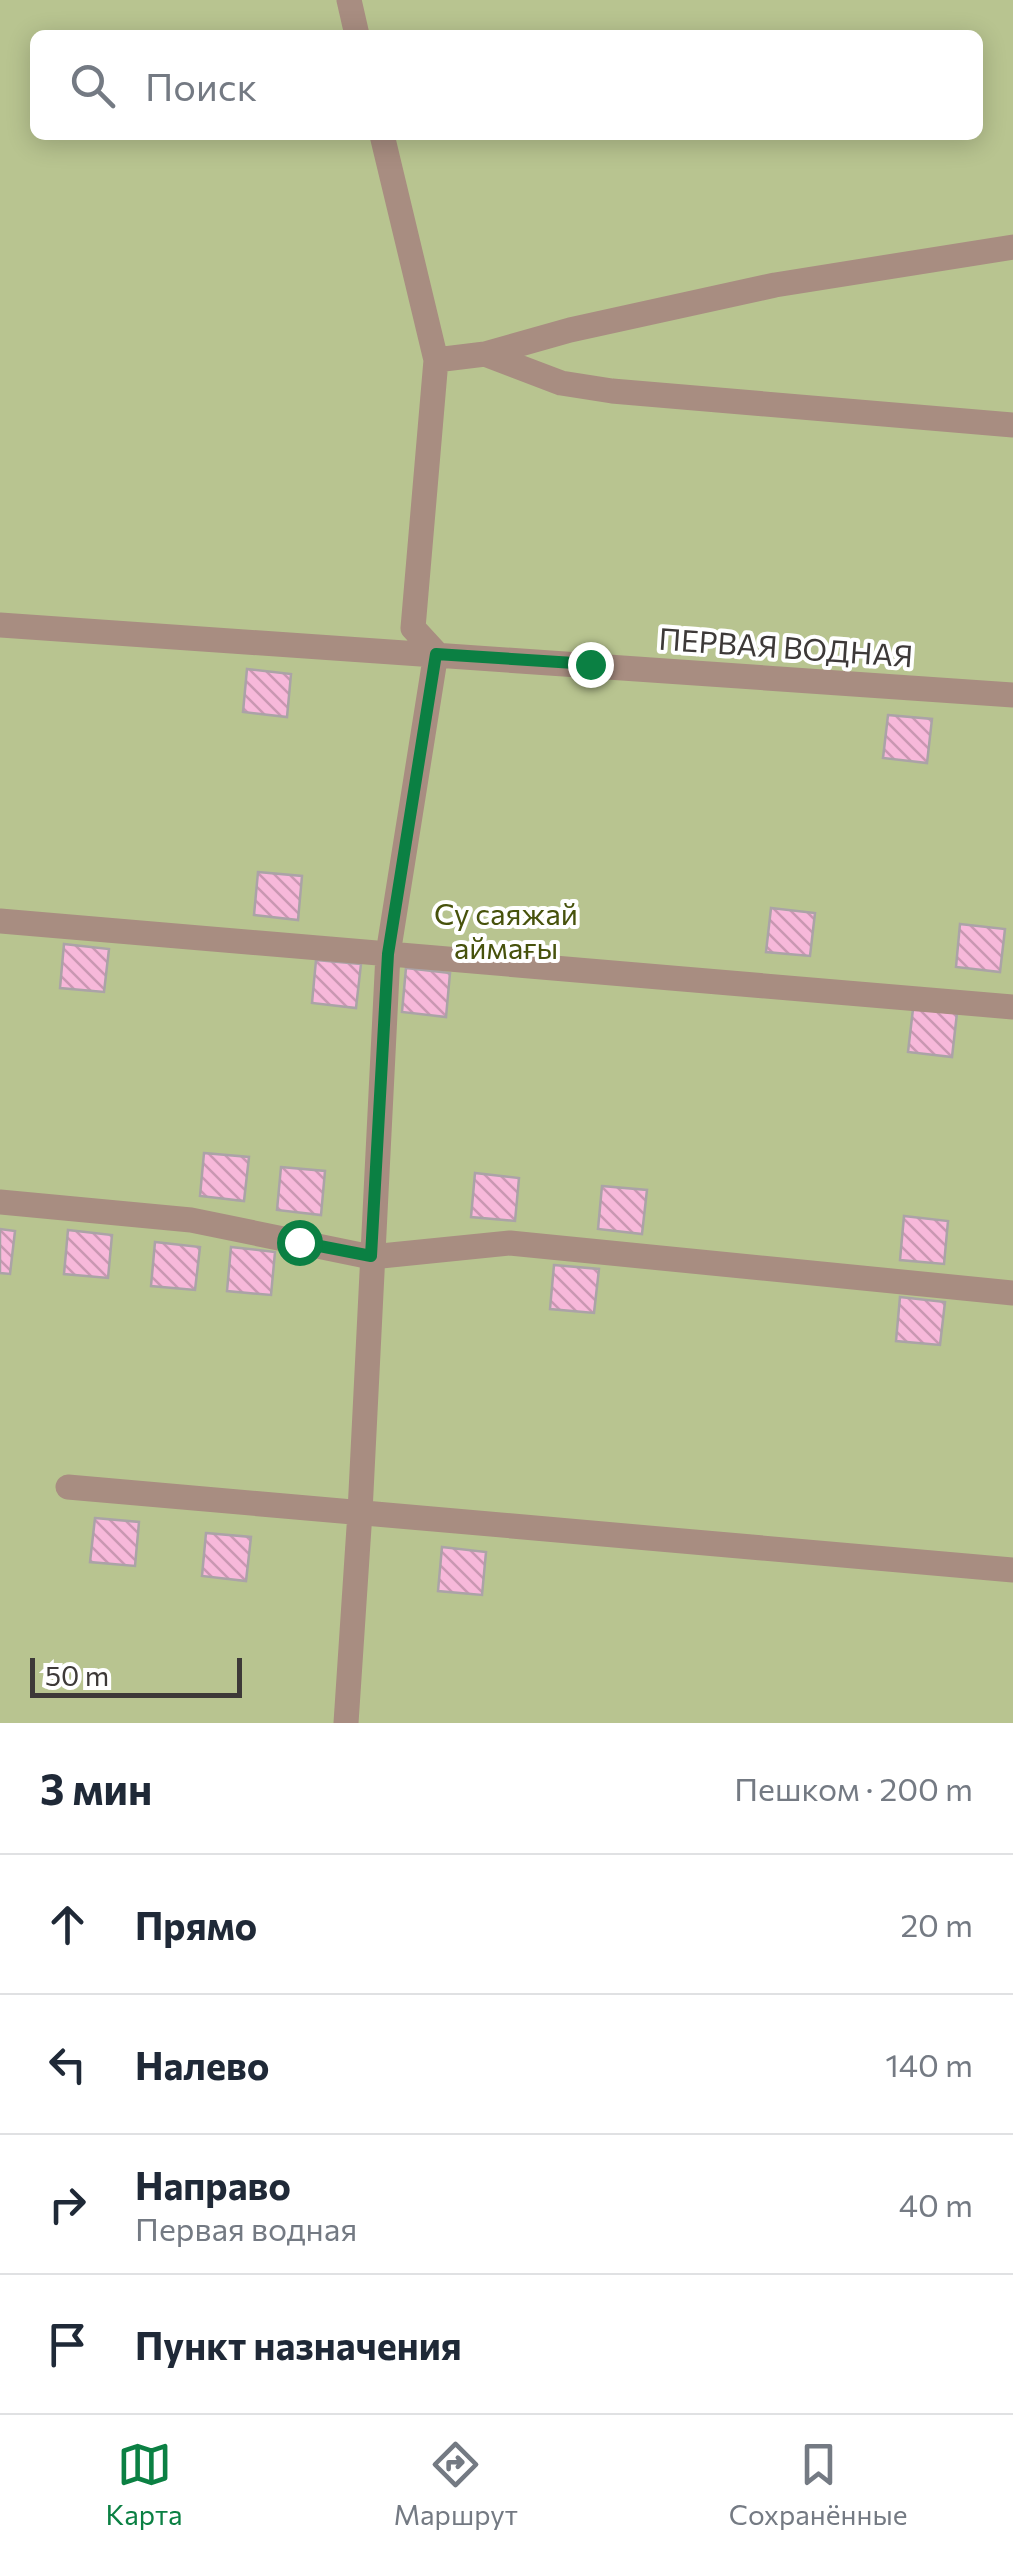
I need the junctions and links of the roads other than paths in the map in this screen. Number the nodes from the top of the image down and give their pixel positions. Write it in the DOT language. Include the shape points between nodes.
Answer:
graph roads {
  1 [pos="348,0"];
  2 [pos="356,30"];
  3 [pos="383,140"];
  4 [pos="1013,247"];
  5 [pos="485,354"];
  6 [pos="436,360"];
  7 [pos="1013,425"];
  8 [pos="0,625"];
  9 [pos="436,654"];
  10 [pos="1013,695"];
  11 [pos="0,921"];
  12 [pos="388,954"];
  13 [pos="1013,1006"];
  14 [pos="0,1202"];
  15 [pos="371,1256"];
  16 [pos="1013,1293"];
  17 [pos="68,1487"];
  18 [pos="360,1512"];
  19 [pos="1013,1570"];
  20 [pos="346,1723"];
  1 -- 2 [label="street"];
  3 -- 6 [label="street"];
  4 -- 5 [label="street" via="774,285"];
  5 -- 6 [label="street"];
  5 -- 7 [label="street" via="561,382 612,390"];
  6 -- 9 [label="street" via="413,628"];
  8 -- 9 [label="street, ПЕРВАЯ ВОДНАЯ"];
  9 -- 10 [label="street, ПЕРВАЯ ВОДНАЯ"];
  9 -- 12 [label="street"];
  11 -- 12 [label="street"];
  12 -- 13 [label="street"];
  12 -- 15 [label="street"];
  14 -- 15 [label="street" via="191,1220"];
  15 -- 16 [label="street" via="510,1243"];
  15 -- 18 [label="street"];
  17 -- 18 [label="street"];
  18 -- 19 [label="street"];
  18 -- 20 [label="street"];
}
